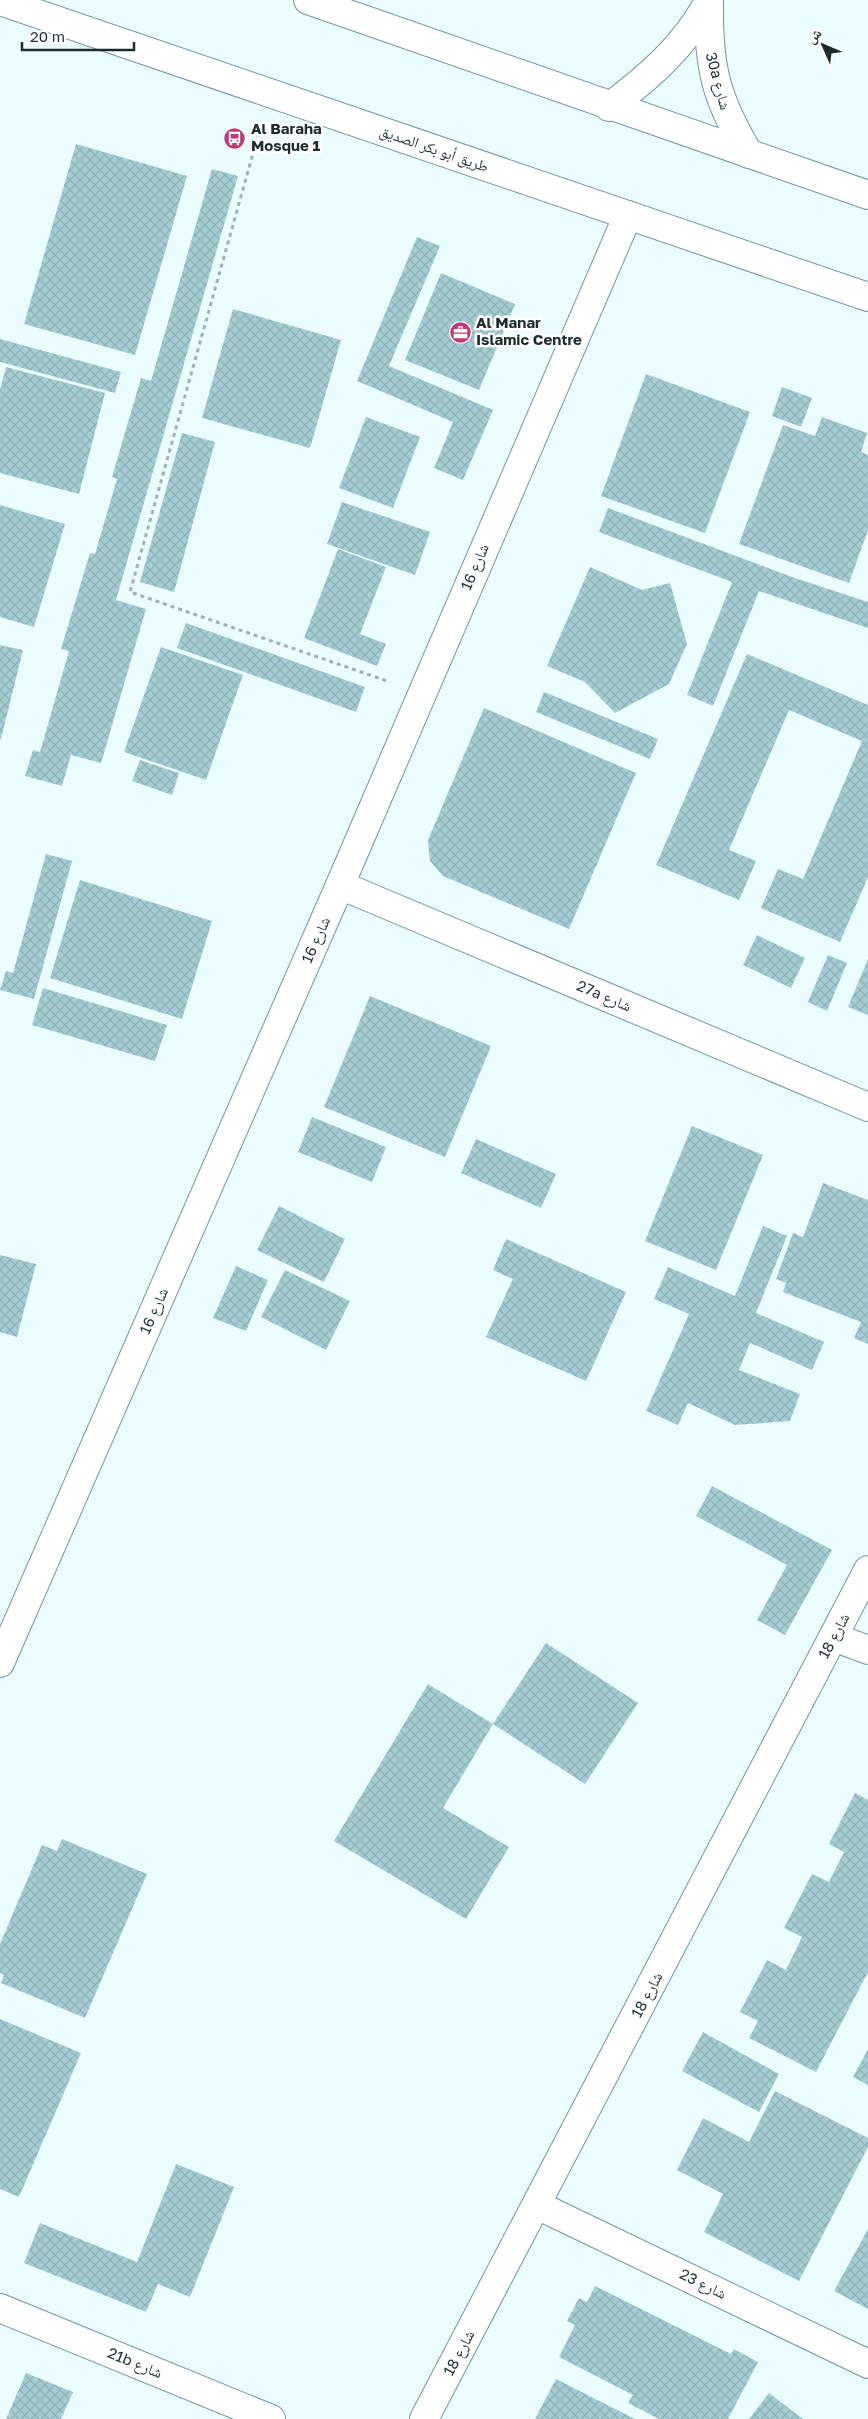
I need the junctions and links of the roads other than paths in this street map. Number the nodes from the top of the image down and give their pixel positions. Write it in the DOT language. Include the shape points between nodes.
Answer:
graph roads {
  1 [pos="308,0"];
  2 [pos="0,1"];
  3 [pos="709,1"];
  4 [pos="609,107"];
  5 [pos="749,154"];
  6 [pos="868,195"];
  7 [pos="628,215"];
  8 [pos="868,297"];
  9 [pos="340,885"];
  10 [pos="868,1107"];
  11 [pos="868,1570"];
  12 [pos="833,1637"];
  13 [pos="868,1650"];
  14 [pos="1,1660"];
  15 [pos="537,2205"];
  16 [pos="0,2308"];
  17 [pos="868,2364"];
  18 [pos="271,2419"];
  19 [pos="424,2419"];
  1 -- 4 [label="street"];
  2 -- 7 [label="street, طريق أبو بكر الصديق"];
  3 -- 4 [label="street, 30a شارع" via="689,33 665,61"];
  3 -- 5 [label="street, 30a شارع" via="708,43 715,82 728,120"];
  4 -- 5 [label="street"];
  5 -- 6 [label="street"];
  7 -- 8 [label="street, طريق أبو بكر الصديق"];
  7 -- 9 [label="street, شارع 16"];
  9 -- 10 [label="street, 27a شارع"];
  9 -- 14 [label="street, شارع 16"];
  11 -- 12 [label="street, شارع 18"];
  12 -- 13 [label="street"];
  12 -- 15 [label="street, شارع 18"];
  15 -- 17 [label="street, شارع 23"];
  15 -- 19 [label="street, شارع 18"];
  16 -- 18 [label="street, 21b شارع"];
}
